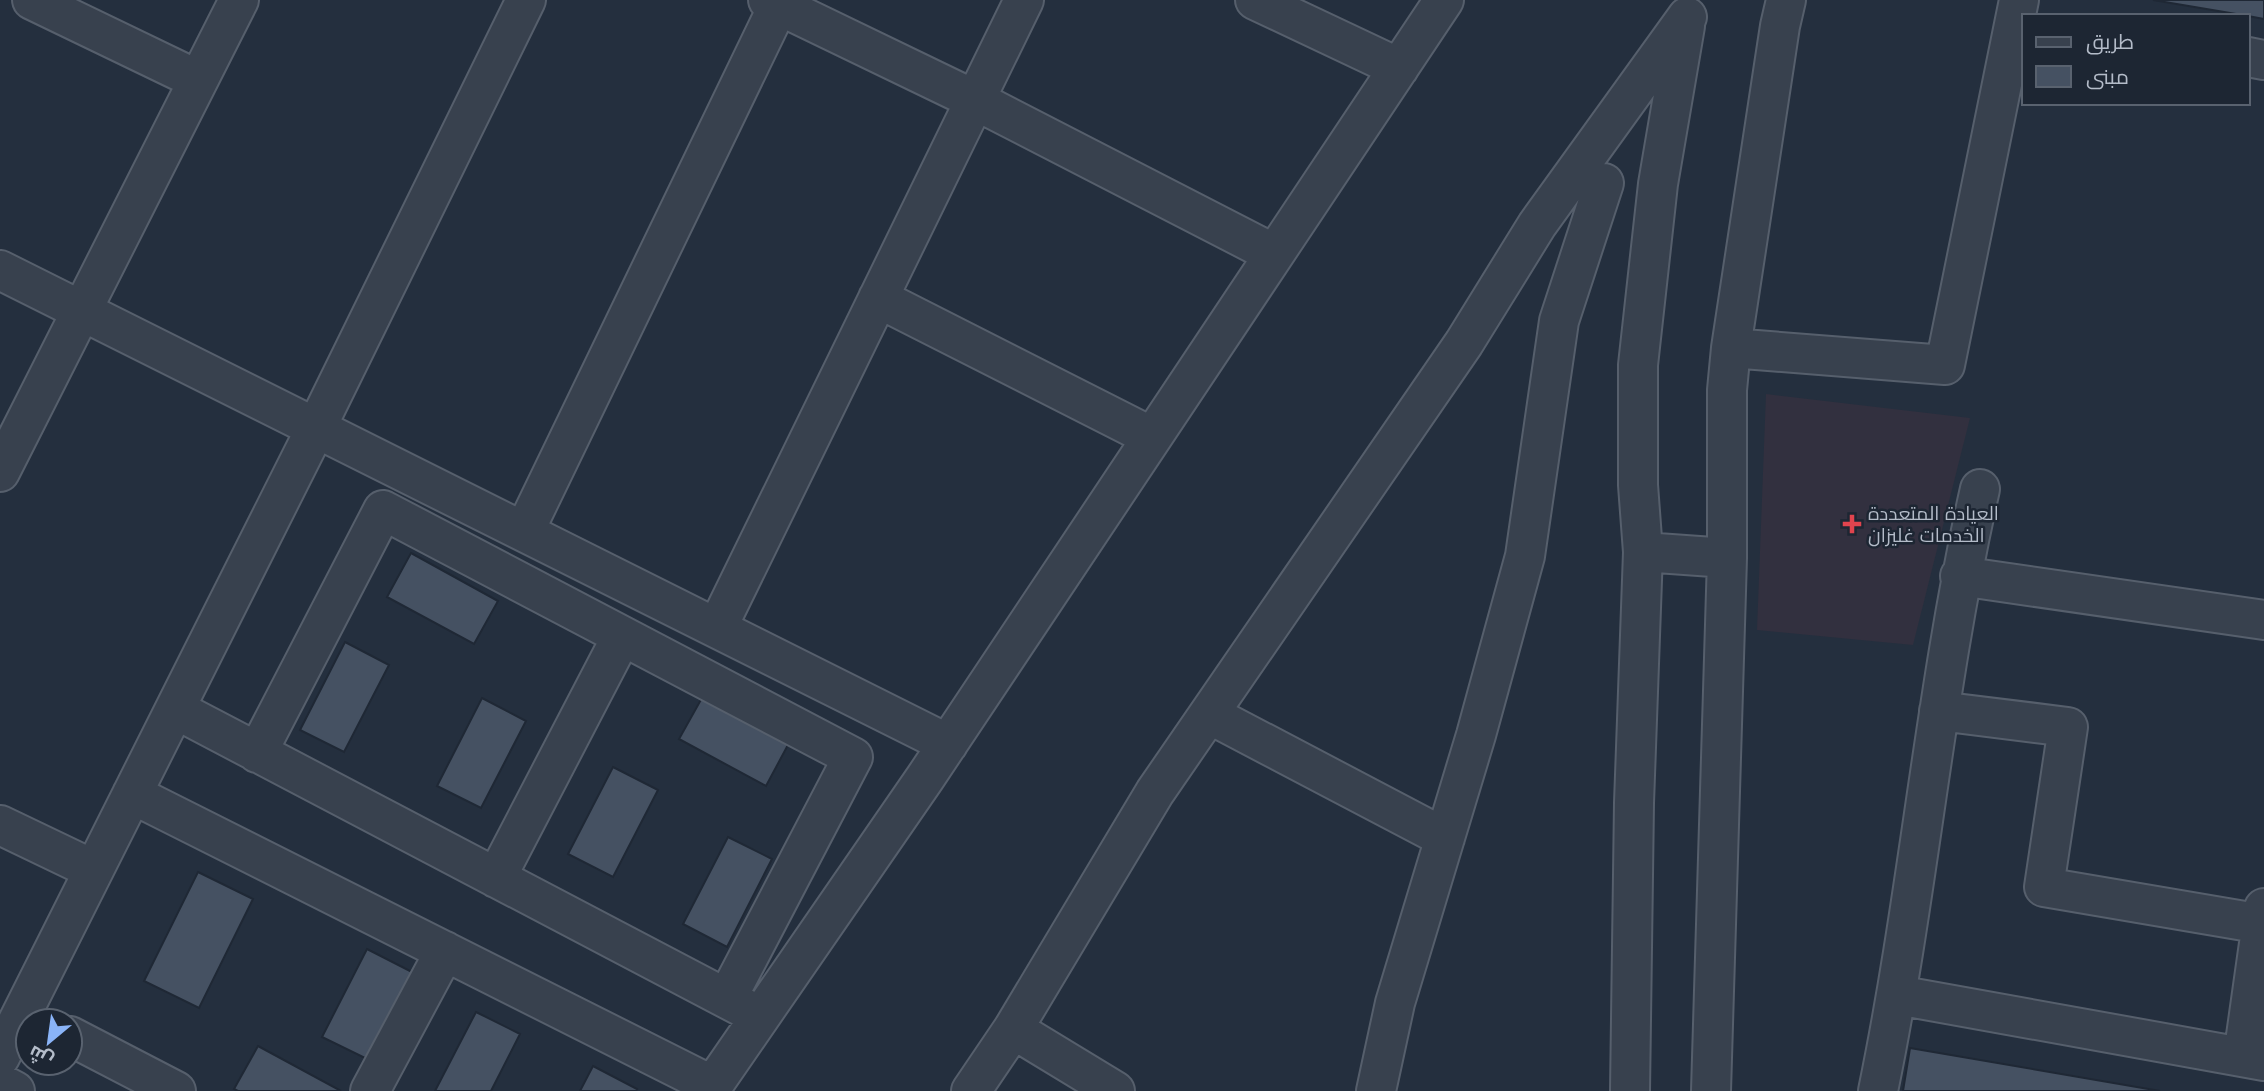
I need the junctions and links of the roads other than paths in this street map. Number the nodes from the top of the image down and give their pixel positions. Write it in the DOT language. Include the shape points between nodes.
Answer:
graph roads {
  1 [pos="32,0"];
  2 [pos="239,0"];
  3 [pos="1024,0"];
  4 [pos="1255,0"];
  5 [pos="1444,0"];
  6 [pos="1786,0"];
  7 [pos="2019,0"];
  8 [pos="776,2"];
  9 [pos="518,3"];
  10 [pos="1688,8"];
  11 [pos="1399,68"];
  12 [pos="198,80"];
  13 [pos="975,100"];
  14 [pos="1604,183"];
  15 [pos="1658,184"];
  16 [pos="1537,225"];
  17 [pos="1274,254"];
  18 [pos="0,270"];
  19 [pos="878,298"];
  20 [pos="81,311"];
  21 [pos="1731,348"];
  22 [pos="316,428"];
  23 [pos="1152,437"];
  24 [pos="0,472"];
  25 [pos="1980,489"];
  26 [pos="524,532"];
  27 [pos="1643,552"];
  28 [pos="1727,558"];
  29 [pos="1960,576"];
  30 [pos="2264,620"];
  31 [pos="717,628"];
  32 [pos="622,636"];
  33 [pos="175,709"];
  34 [pos="1939,711"];
  35 [pos="1209,714"];
  36 [pos="948,744"];
  37 [pos="257,753"];
  38 [pos="132,794"];
  39 [pos="0,825"];
  40 [pos="1445,838"];
  41 [pos="94,870"];
  42 [pos="496,878"];
  43 [pos="2263,916"];
  44 [pos="445,951"];
  45 [pos="1898,995"];
  46 [pos="727,998"];
  47 [pos="36,1007"];
  48 [pos="761,1017"];
  49 [pos="1009,1035"];
  50 [pos="14,1039"];
  51 [pos="84,1043"];
  52 [pos="0,1057"];
  53 [pos="2253,1059"];
  54 [pos="0,1083"];
  55 [pos="711,1088"];
  56 [pos="15,1091"];
  57 [pos="176,1091"];
  58 [pos="370,1091"];
  59 [pos="971,1091"];
  60 [pos="990,1091"];
  61 [pos="1115,1091"];
  62 [pos="1376,1091"];
  63 [pos="1630,1091"];
  64 [pos="1711,1091"];
  65 [pos="1878,1091"];
  1 -- 12 [label="street"];
  2 -- 12 [label="street"];
  3 -- 13 [label="street"];
  4 -- 11 [label="street"];
  5 -- 11 [label="street"];
  6 -- 21 [label="street"];
  7 -- 21 [label="street" via="1945,365"];
  8 -- 13 [label="street"];
  8 -- 26 [label="street"];
  9 -- 22 [label="street"];
  10 -- 15 [label="street"];
  10 -- 16 [label="street"];
  11 -- 17 [label="street"];
  12 -- 20 [label="street"];
  13 -- 17 [label="street"];
  13 -- 19 [label="street"];
  14 -- 15 [label="street"];
  14 -- 16 [label="street"];
  14 -- 40 [label="street" via="1559,321 1525,556"];
  15 -- 27 [label="street" via="1638,365"];
  16 -- 35 [label="street" via="1464,343"];
  17 -- 23 [label="street"];
  18 -- 20 [label="street"];
  19 -- 23 [label="street"];
  19 -- 31 [label="street"];
  20 -- 22 [label="street"];
  20 -- 24 [label="street"];
  21 -- 28 [label="street"];
  22 -- 26 [label="street"];
  22 -- 33 [label="street"];
  23 -- 36 [label="street"];
  25 -- 29 [label="street"];
  26 -- 31 [label="street"];
  27 -- 28 [label="street"];
  27 -- 63 [label="street"];
  28 -- 64 [label="street"];
  29 -- 30 [label="street"];
  29 -- 34 [label="street"];
  31 -- 36 [label="street"];
  32 -- 37 [label="street" via="383,510"];
  32 -- 42 [label="street"];
  32 -- 46 [label="street" via="853,757"];
  33 -- 37 [label="street"];
  33 -- 38 [label="street"];
  34 -- 43 [label="street" via="2068,727 2044,887"];
  34 -- 45 [label="street"];
  35 -- 40 [label="street"];
  35 -- 49 [label="street" via="1155,792"];
  36 -- 48 [label="street"];
  37 -- 42 [label="street"];
  38 -- 41 [label="street"];
  38 -- 44 [label="street"];
  39 -- 41 [label="street"];
  40 -- 62 [label="street" via="1395,1003"];
  41 -- 47 [label="street"];
  42 -- 46 [label="street"];
  43 -- 53 [label="street"];
  44 -- 55 [label="street"];
  44 -- 58 [label="street"];
  45 -- 53 [label="street"];
  45 -- 65 [label="street"];
  46 -- 48 [label="street"];
  48 -- 55 [label="street"];
  49 -- 59 [label="street"];
  49 -- 60 [label="street"];
  49 -- 61 [label="street"];
  50 -- 52 [label="street"];
  51 -- 57 [label="street"];
  54 -- 56 [label="street"];
}
